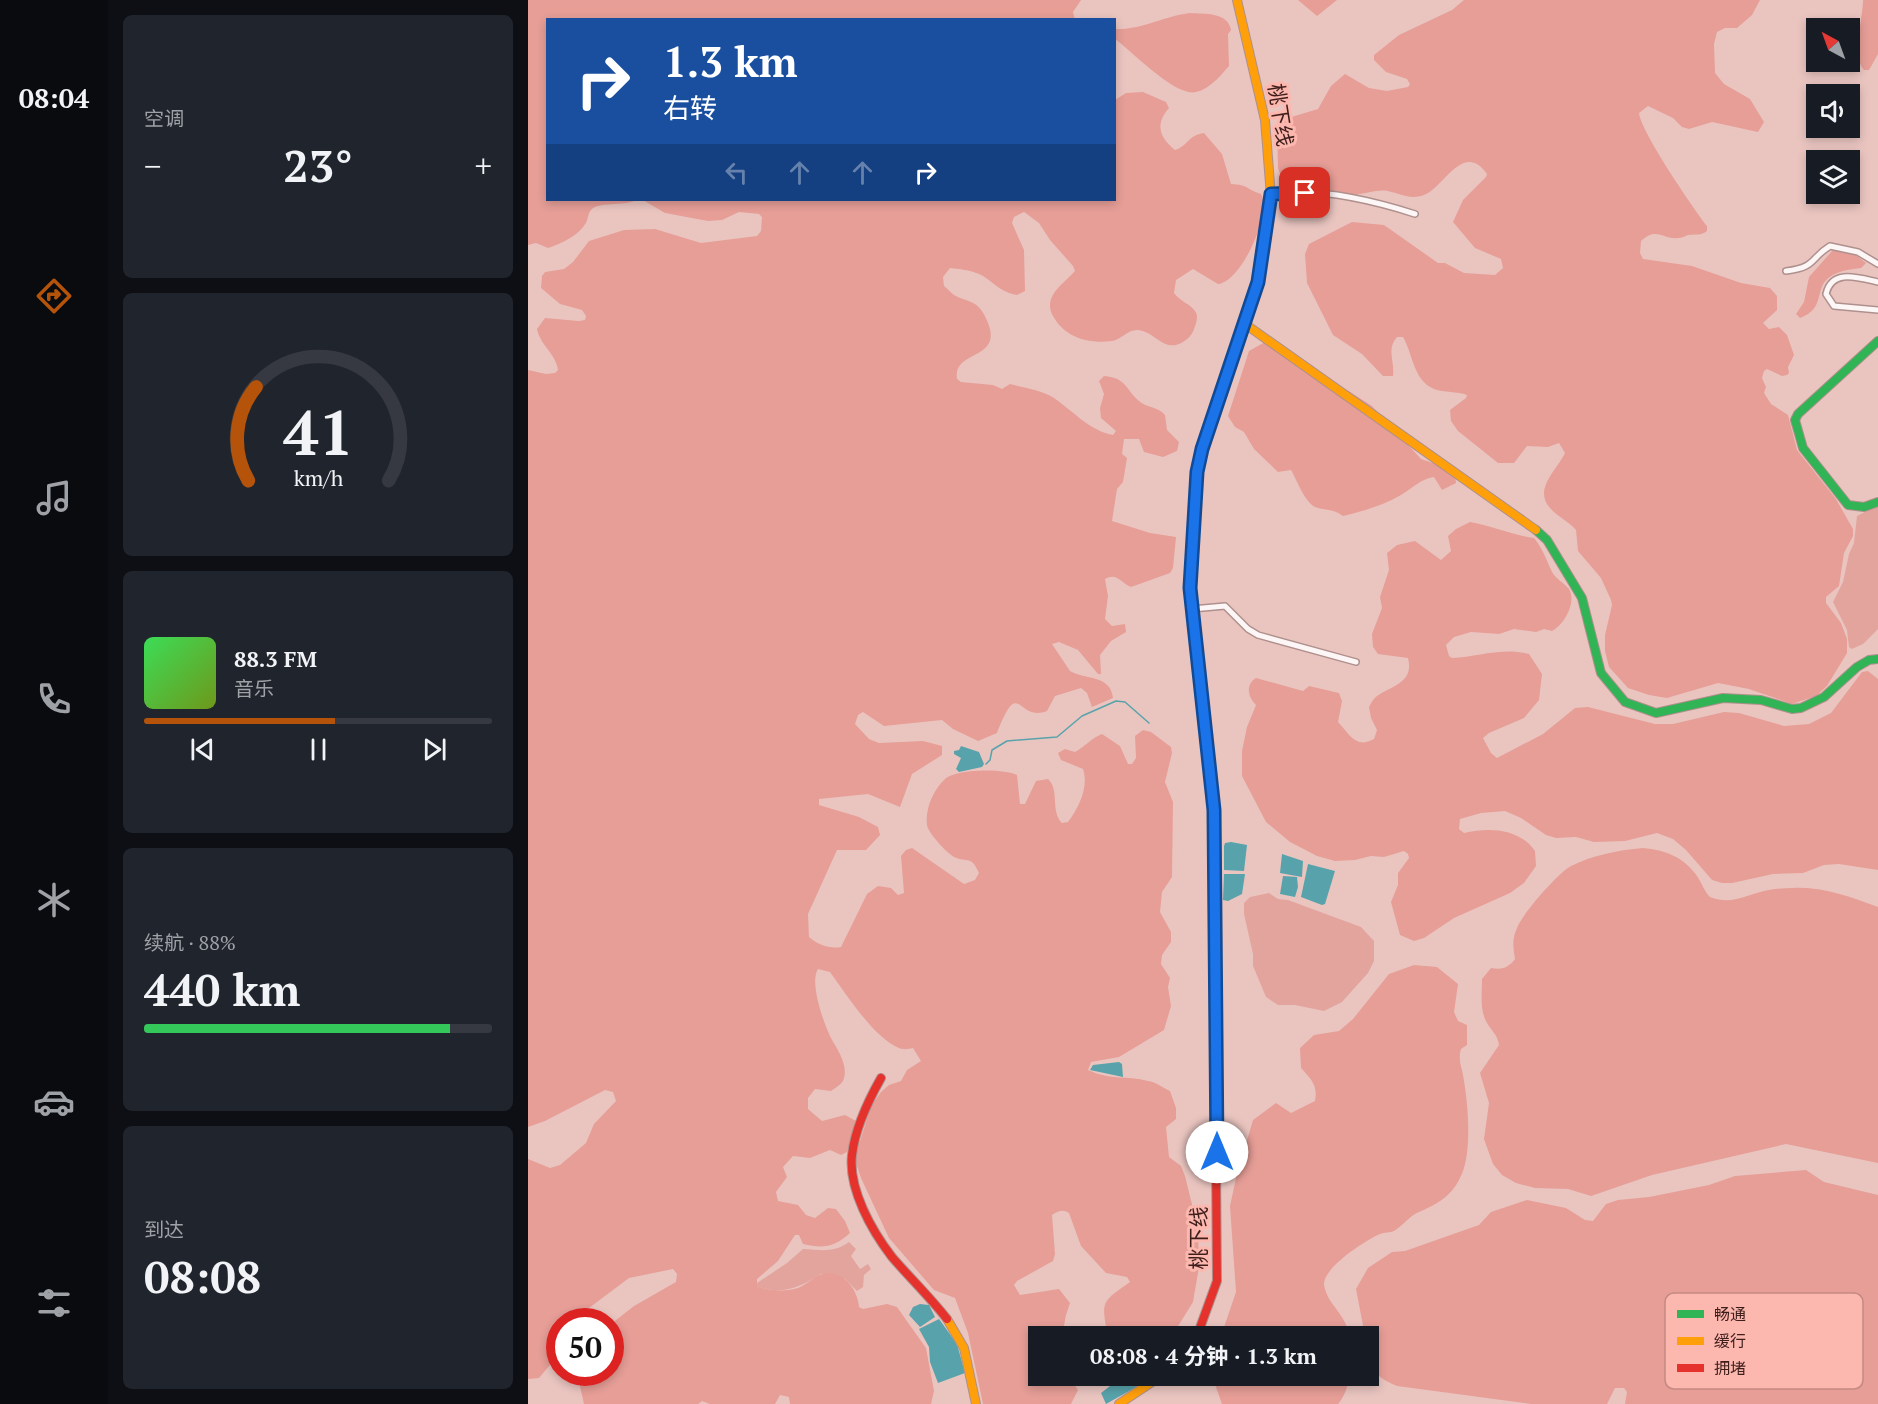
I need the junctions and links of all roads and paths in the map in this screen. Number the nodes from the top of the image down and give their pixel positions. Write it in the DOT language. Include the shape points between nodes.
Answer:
graph roads {
  1 [pos="1237,0"];
  2 [pos="1271,194"];
  3 [pos="1415,214"];
  4 [pos="1878,264"];
  5 [pos="1786,271"];
  6 [pos="1878,282"];
  7 [pos="1878,310"];
  8 [pos="1245,324"];
  9 [pos="1878,341"];
  10 [pos="1878,502"];
  11 [pos="1192,609"];
  12 [pos="1878,659"];
  13 [pos="1356,662"];
  14 [pos="881,1078"];
  15 [pos="1201,1326"];
  16 [pos="1146,1386"];
  17 [pos="975,1404"];
  18 [pos="1119,1404"];
  1 -- 2 [label="street, 桃下线" via="1265,127"];
  2 -- 3 [label="street" via="1367,199"];
  2 -- 8 [label="street, 桃下线" via="1258,282"];
  4 -- 5 [label="street" via="1858,252 1830,246 1803,269"];
  6 -- 7 [label="street" via="1841,276 1831,282 1826,294 1834,306"];
  8 -- 11 [label="street, 桃下线" via="1199,460"];
  8 -- 12 [label="street" via="1526,521 1547,540 1582,598 1601,674 1625,702 1656,713 1723,698 1801,708 1824,697 1857,667"];
  9 -- 10 [label="street" via="1795,420 1803,448 1848,504 1864,507"];
  11 -- 13 [label="street" via="1225,606 1258,635"];
  11 -- 15 [label="street, 桃下线" via="1214,810 1217,998 1217,1281"];
  14 -- 17 [label="street" via="851,1155 852,1169 866,1214 890,1254 958,1335 972,1377"];
  16 -- 18 [label="street"];
}
